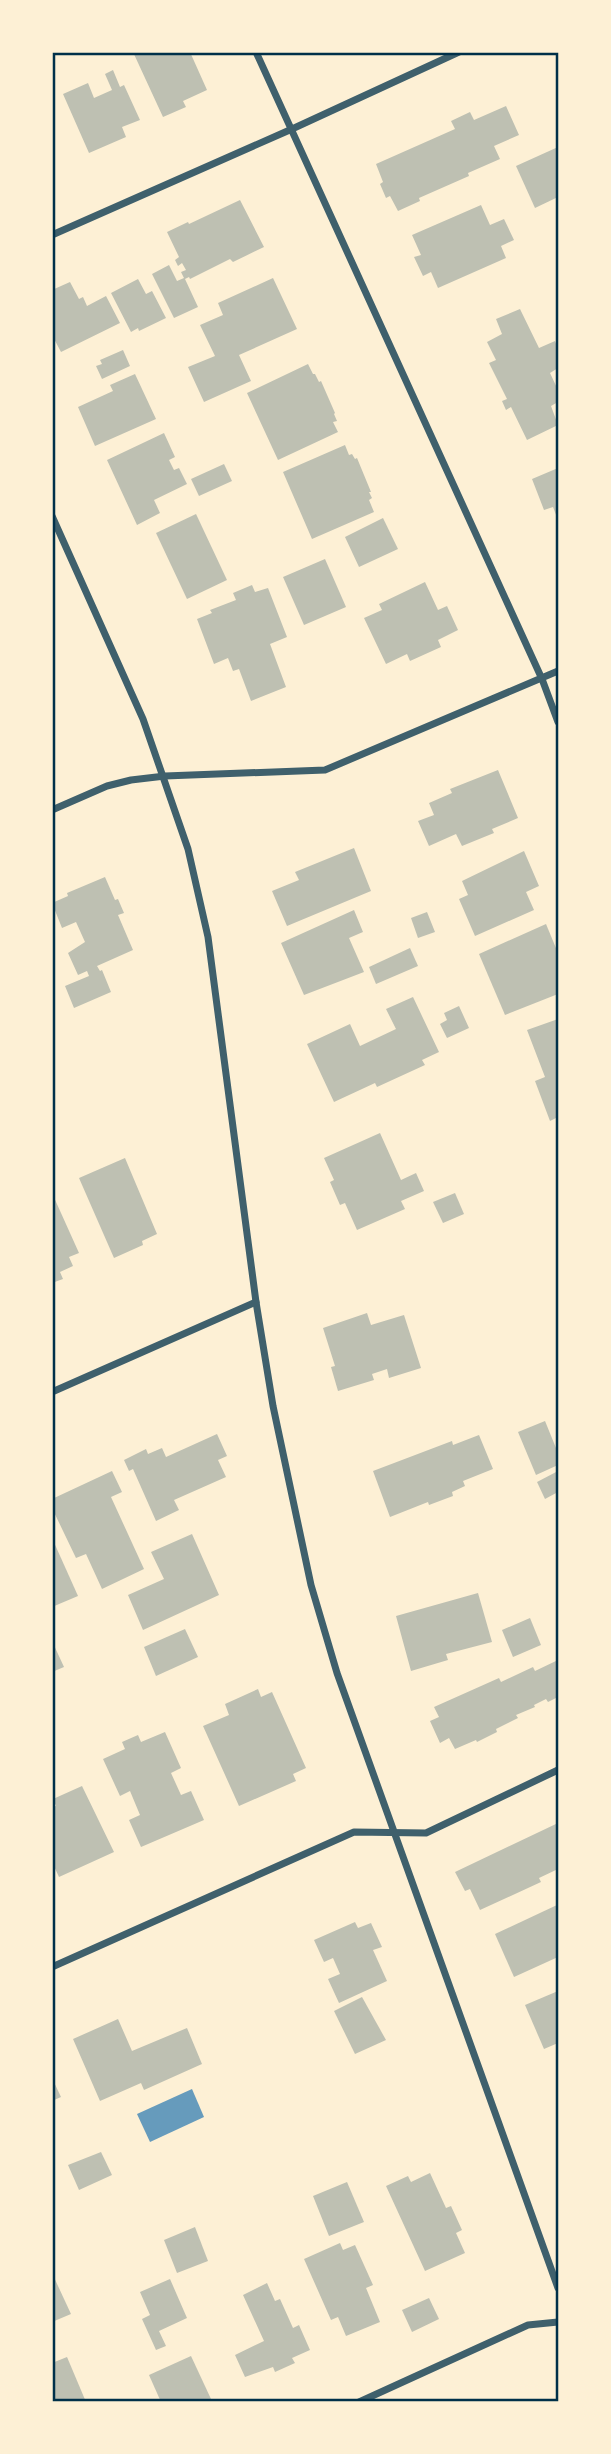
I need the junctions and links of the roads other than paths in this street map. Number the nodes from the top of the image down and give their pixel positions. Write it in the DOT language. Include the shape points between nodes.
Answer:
graph roads {
  1 [pos="256,52"];
  2 [pos="459,52"];
  3 [pos="292,129"];
  4 [pos="52,235"];
  5 [pos="52,516"];
  6 [pos="558,671"];
  7 [pos="542,679"];
  8 [pos="558,722"];
  9 [pos="165,776"];
  10 [pos="52,810"];
  11 [pos="256,1302"];
  12 [pos="52,1392"];
  13 [pos="558,1770"];
  14 [pos="394,1833"];
  15 [pos="52,1967"];
  16 [pos="558,2288"];
  17 [pos="558,2322"];
  18 [pos="359,2402"];
  1 -- 3 [label="street"];
  2 -- 3 [label="street"];
  3 -- 4 [label="street"];
  3 -- 7 [label="street"];
  5 -- 9 [label="street"];
  6 -- 7 [label="street"];
  7 -- 8 [label="street"];
  7 -- 9 [label="street" via="325,770"];
  9 -- 10 [label="street" via="107,786"];
  9 -- 11 [label="street" via="208,937"];
  11 -- 12 [label="street"];
  11 -- 14 [label="street" via="311,1585"];
  13 -- 14 [label="street" via="426,1833"];
  14 -- 15 [label="street" via="354,1832"];
  14 -- 16 [label="street"];
  17 -- 18 [label="street" via="528,2325"];
}
